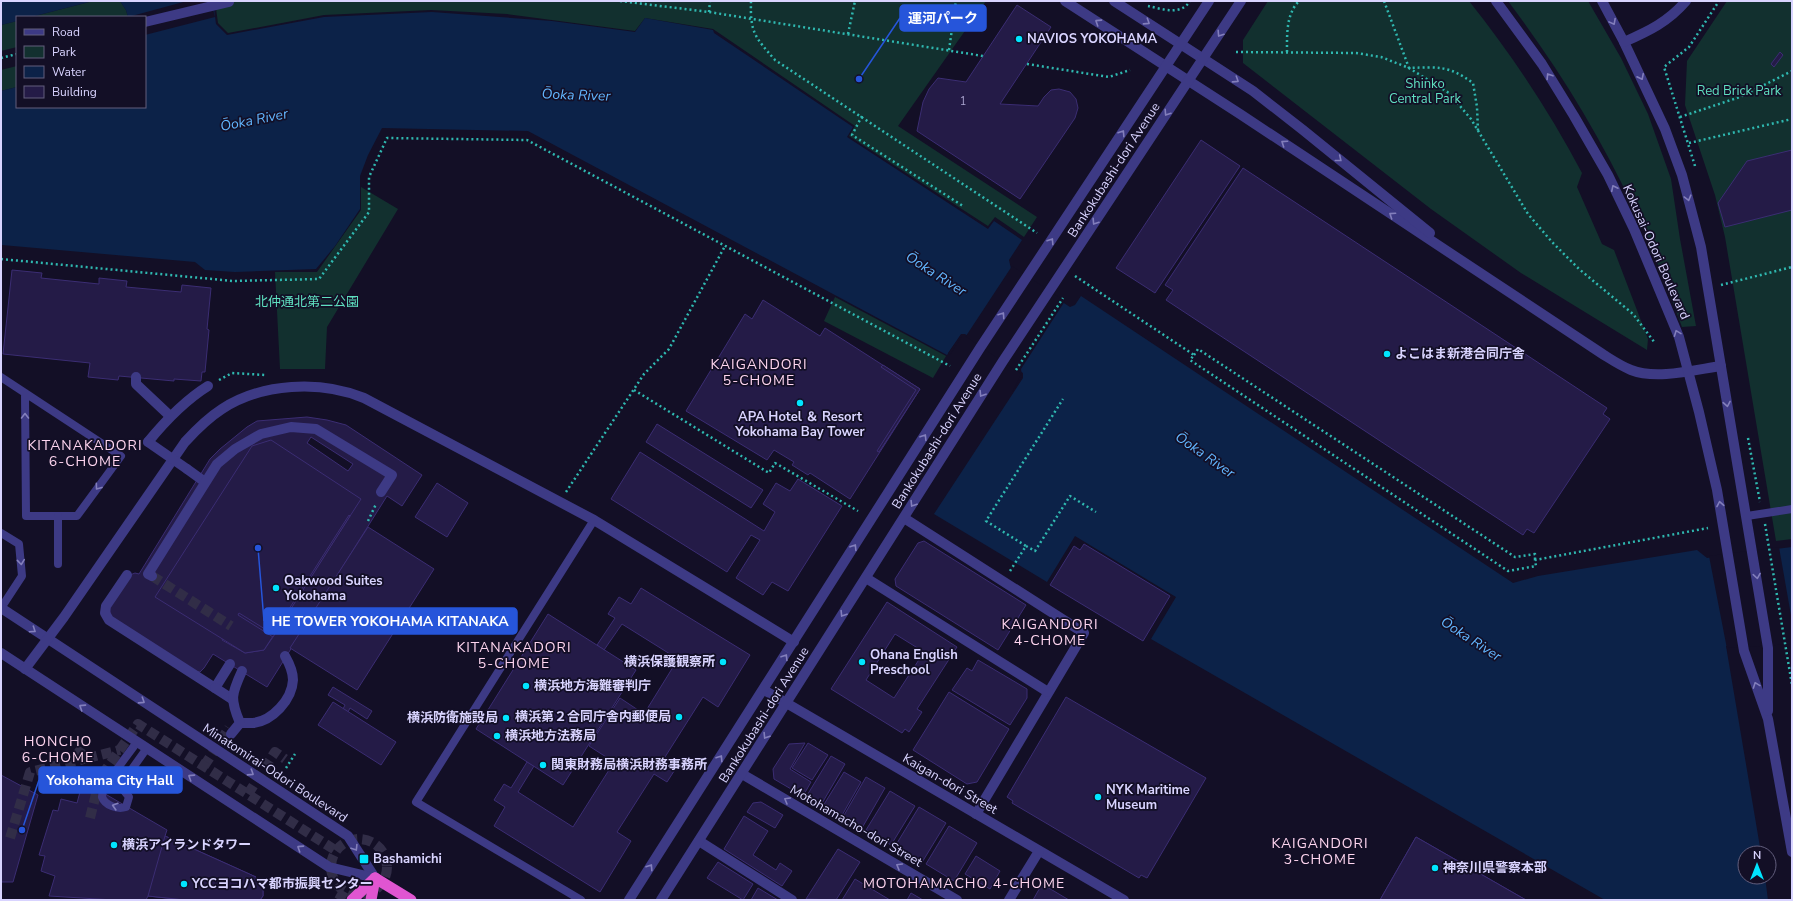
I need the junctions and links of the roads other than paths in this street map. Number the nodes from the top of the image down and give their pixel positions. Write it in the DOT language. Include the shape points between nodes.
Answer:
graph roads {
  1 [pos="1065,1"];
  2 [pos="1114,1"];
  3 [pos="1209,1"];
  4 [pos="1241,1"];
  5 [pos="1496,1"];
  6 [pos="1602,1"];
  7 [pos="1686,1"];
  8 [pos="229,2"];
  9 [pos="146,22"];
  10 [pos="1624,42"];
  11 [pos="1181,44"];
  12 [pos="1203,59"];
  13 [pos="1166,66"];
  14 [pos="1188,81"];
  15 [pos="1472,268"];
  16 [pos="1720,366"];
  17 [pos="1688,371"];
  18 [pos="1,377"];
  19 [pos="136,377"];
  20 [pos="208,386"];
  21 [pos="25,393"];
  22 [pos="170,416"];
  23 [pos="205,482"];
  24 [pos="381,492"];
  25 [pos="1792,509"];
  26 [pos="58,516"];
  27 [pos="1747,516"];
  28 [pos="904,518"];
  29 [pos="594,520"];
  30 [pos="1,533"];
  31 [pos="58,564"];
  32 [pos="127,575"];
  33 [pos="152,576"];
  34 [pos="866,578"];
  35 [pos="1,608"];
  36 [pos="47,640"];
  37 [pos="794,642"];
  38 [pos="1,653"];
  39 [pos="285,656"];
  40 [pos="230,664"];
  41 [pos="25,669"];
  42 [pos="242,671"];
  43 [pos="215,688"];
  44 [pos="764,690"];
  45 [pos="1048,692"];
  46 [pos="232,699"];
  47 [pos="787,703"];
  48 [pos="1768,719"];
  49 [pos="240,722"];
  50 [pos="231,734"];
  51 [pos="137,742"];
  52 [pos="146,748"];
  53 [pos="742,774"];
  54 [pos="976,814"];
  55 [pos="699,841"];
  56 [pos="1039,851"];
  57 [pos="1792,852"];
  58 [pos="374,878"];
  59 [pos="352,900"];
  60 [pos="371,900"];
  61 [pos="411,900"];
  62 [pos="581,900"];
  63 [pos="630,900"];
  64 [pos="661,900"];
  65 [pos="792,900"];
  66 [pos="957,900"];
  67 [pos="1009,900"];
  68 [pos="1124,900"];
  13 -- 1 [label="street, one-way"];
  2 -- 11 [label="street, one-way"];
  3 -- 11 [label="street"];
  4 -- 12 [label="street, Bankokubashi-dori Avenue, one-way"];
  17 -- 5 [label="street, Kokusai-Odori Boulevard, one-way" via="1679,337 1634,229 1608,176 1542,64"];
  6 -- 10 [label="street, Kokusai-Odori Boulevard, one-way"];
  7 -- 10 [label="street" via="1669,19 1648,32"];
  8 -- 9 [label="street"];
  10 -- 16 [label="street, Kokusai-Odori Boulevard, one-way" via="1665,129 1682,175 1701,247"];
  11 -- 12 [label="street"];
  11 -- 13 [label="street, Bankokubashi-dori Avenue"];
  12 -- 14 [label="street, Bankokubashi-dori Avenue"];
  12 -- 15 [label="street, one-way" via="1253,91"];
  13 -- 14 [label="street"];
  37 -- 13 [label="street, Bankokubashi-dori Avenue, one-way" via="980,348"];
  15 -- 14 [label="street, one-way"];
  14 -- 28 [label="street, Bankokubashi-dori Avenue, one-way" via="1003,361"];
  15 -- 17 [label="street" via="1631,370 1647,374"];
  16 -- 17 [label="street"];
  16 -- 27 [label="street, Kokusai-Odori Boulevard, one-way"];
  48 -- 17 [label="street, Kokusai-Odori Boulevard, one-way" via="1744,651 1718,490"];
  18 -- 21 [label="lane"];
  19 -- 22 [label="street" via="136,384"];
  20 -- 22 [label="street" via="190,397"];
  26 -- 21 [label="lane, one-way" via="26,516"];
  21 -- 26 [label="lane, one-way" via="121,456 77,516"];
  22 -- 23 [label="street, bridge" via="148,442"];
  23 -- 24 [label="street" via="217,464 235,449 261,434 291,427 316,429 392,475"];
  23 -- 33 [label="street" via="148,574"];
  25 -- 27 [label="lane"];
  26 -- 31 [label="lane"];
  27 -- 48 [label="street, Kokusai-Odori Boulevard, one-way" via="1768,648"];
  28 -- 34 [label="street, Bankokubashi-dori Avenue"];
  28 -- 45 [label="street" via="1084,633"];
  29 -- 36 [label="street" via="350,392 334,388 299,386 262,392 223,408 204,422 185,442"];
  29 -- 37 [label="street"];
  29 -- 62 [label="lane" via="416,802"];
  30 -- 35 [label="lane, one-way" via="19,544 22,576"];
  32 -- 43 [label="street" via="106,606 105,614 109,620"];
  34 -- 45 [label="street"];
  34 -- 47 [label="street, Bankokubashi-dori Avenue, one-way"];
  35 -- 36 [label="street, Minatomirai-Odori Boulevard, one-way"];
  36 -- 41 [label="street"];
  36 -- 58 [label="street, Minatomirai-Odori Boulevard, one-way" via="348,836"];
  44 -- 37 [label="street, Bankokubashi-dori Avenue, one-way"];
  38 -- 41 [label="street"];
  39 -- 49 [label="street" via="293,680 289,694 281,707 269,717 253,723"];
  40 -- 43 [label="street"];
  51 -- 41 [label="street, one-way"];
  42 -- 46 [label="street"];
  43 -- 46 [label="street"];
  44 -- 47 [label="street, Kaigan-dori Street"];
  63 -- 44 [label="street, Bankokubashi-dori Avenue, one-way"];
  45 -- 54 [label="street"];
  46 -- 49 [label="street"];
  47 -- 53 [label="street, Bankokubashi-dori Avenue, one-way"];
  47 -- 54 [label="street, Kaigan-dori Street"];
  48 -- 57 [label="street"];
  49 -- 50 [label="street"];
  51 -- 52 [label="street"];
  52 -- 51 [label="lane, one-way" via="122,783 122,788 129,797 126,807 119,808 108,804 102,797 103,788"];
  58 -- 52 [label="street, one-way" via="329,867"];
  53 -- 55 [label="street, Bankokubashi-dori Avenue"];
  66 -- 53 [label="street, Motohamacho-dori Street, one-way"];
  54 -- 56 [label="street, Kaigan-dori Street"];
  55 -- 64 [label="street, Bankokubashi-dori Avenue"];
  55 -- 65 [label="street"];
  56 -- 67 [label="street"];
  56 -- 68 [label="street, Kaigan-dori Street"];
  58 -- 59 [label="highway"];
  58 -- 60 [label="highway"];
  58 -- 61 [label="highway"];
}
